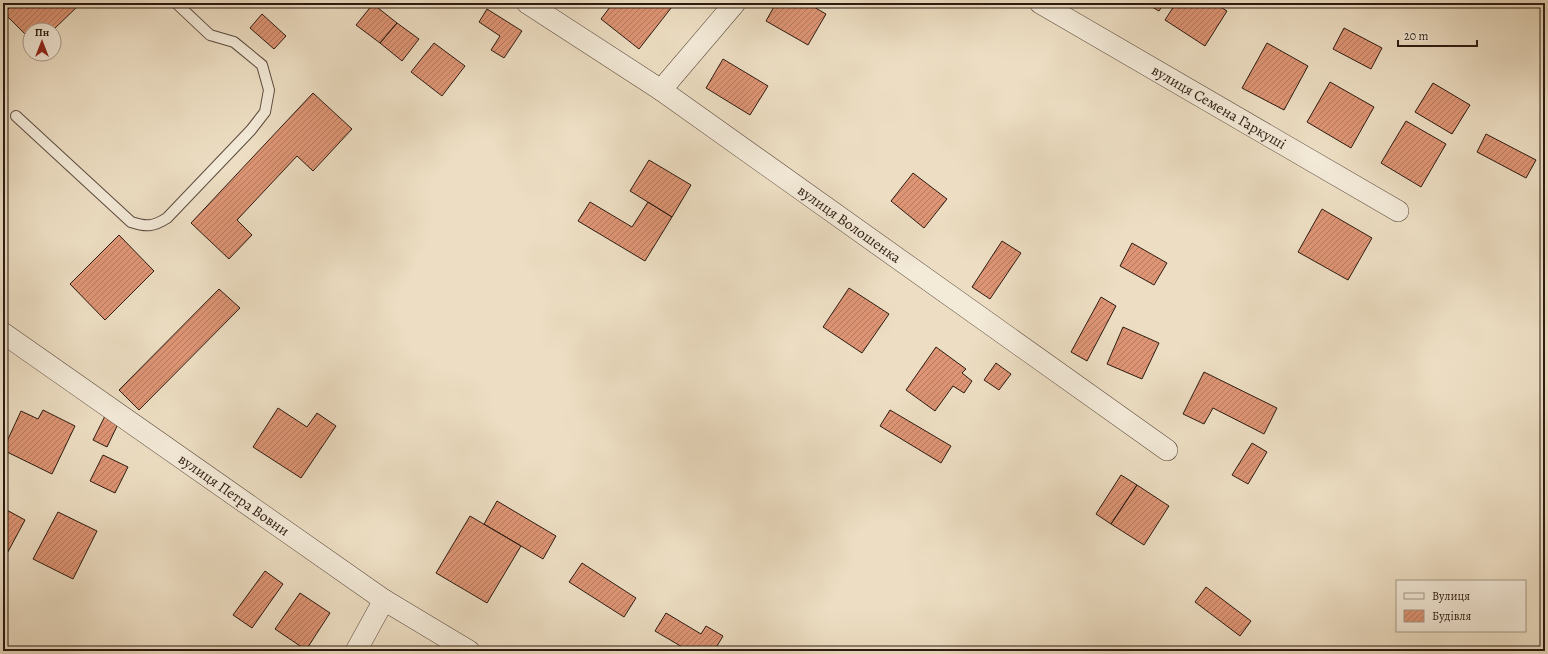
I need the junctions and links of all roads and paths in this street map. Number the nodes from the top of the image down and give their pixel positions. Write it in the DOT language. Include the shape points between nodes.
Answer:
graph roads {
  1 [pos="176,3"];
  2 [pos="527,3"];
  3 [pos="735,3"];
  4 [pos="1040,3"];
  5 [pos="661,90"];
  6 [pos="16,116"];
  7 [pos="1398,211"];
  8 [pos="3,333"];
  9 [pos="1167,450"];
  10 [pos="384,600"];
  11 [pos="356,651"];
  12 [pos="469,651"];
  1 -- 6 [label="lane" via="210,35 234,42 262,65 269,90 265,112 251,130 167,218 146,227 131,222"];
  2 -- 5 [label="street, вулиця Волошенка"];
  3 -- 5 [label="street"];
  4 -- 7 [label="street, вулиця Семена Гаркуші"];
  5 -- 9 [label="street, вулиця Волошенка"];
  8 -- 10 [label="street, вулиця Петра Вовни"];
  10 -- 11 [label="street"];
  10 -- 12 [label="street, вулиця Петра Вовни"];
}
